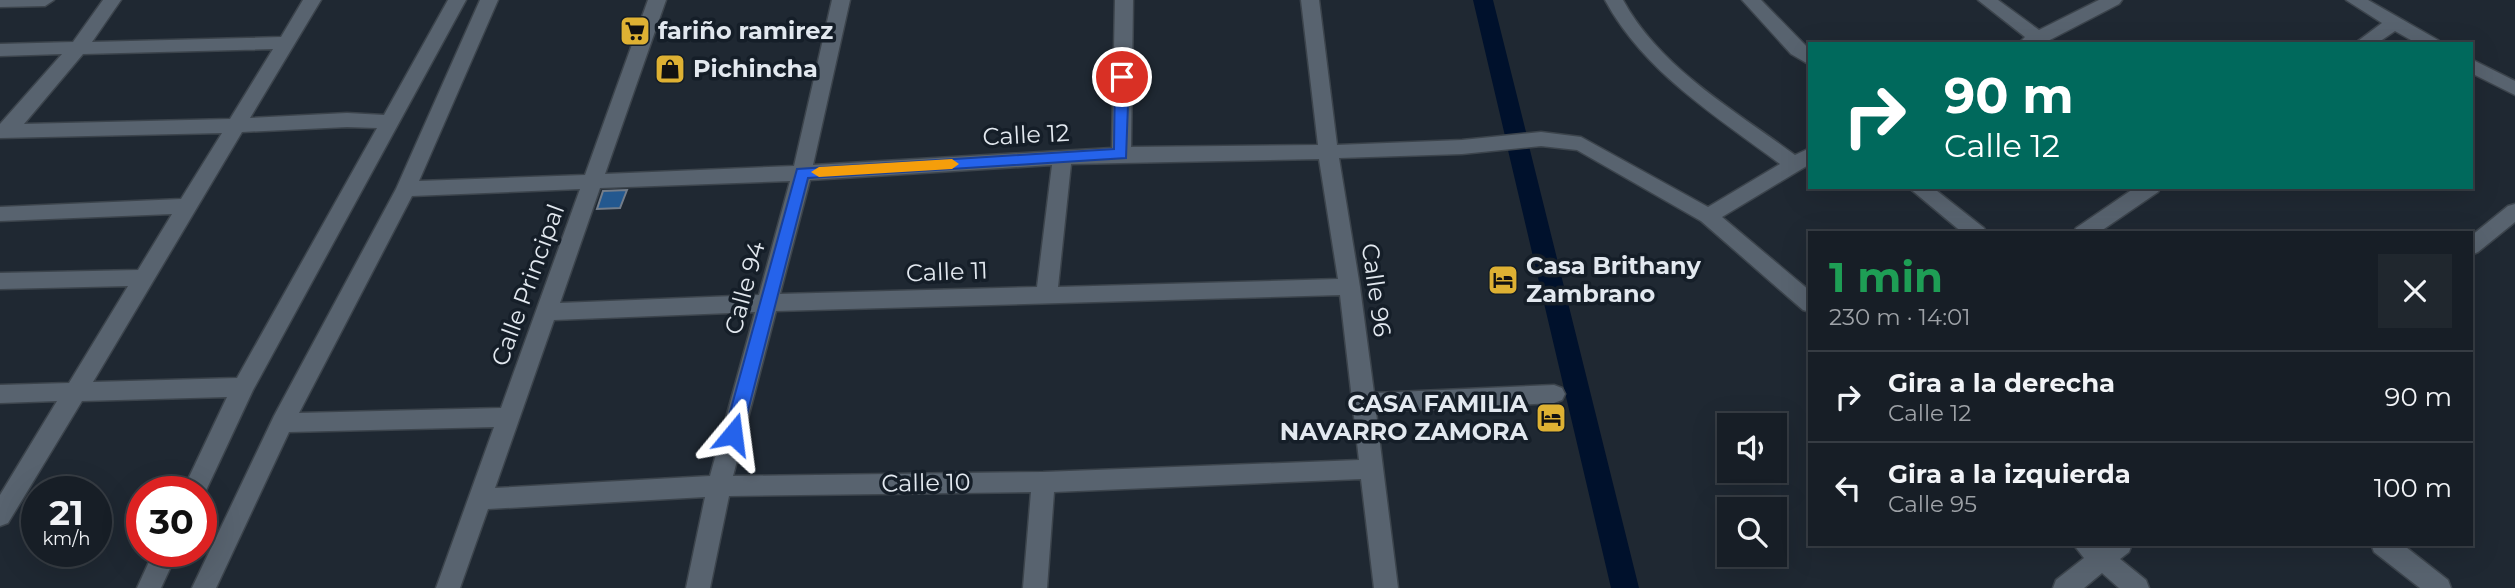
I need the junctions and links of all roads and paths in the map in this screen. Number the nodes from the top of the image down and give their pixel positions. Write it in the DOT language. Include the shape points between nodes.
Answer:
graph roads {
  1 [pos="46,0"];
  2 [pos="113,0"];
  3 [pos="312,0"];
  4 [pos="457,0"];
  5 [pos="489,0"];
  6 [pos="657,0"];
  7 [pos="841,0"];
  8 [pos="1124,0"];
  9 [pos="1310,0"];
  10 [pos="1614,0"];
  11 [pos="1751,0"];
  12 [pos="1987,0"];
  13 [pos="2113,0"];
  14 [pos="2355,0"];
  15 [pos="0,1"];
  16 [pos="2394,23"];
  17 [pos="2032,41"];
  18 [pos="2366,42"];
  19 [pos="2428,42"];
  20 [pos="285,43"];
  21 [pos="78,48"];
  22 [pos="0,50"];
  23 [pos="1808,58"];
  24 [pos="2473,66"];
  25 [pos="2515,89"];
  26 [pos="391,122"];
  27 [pos="233,126"];
  28 [pos="3,132"];
  29 [pos="1328,152"];
  30 [pos="1121,154"];
  31 [pos="1062,158"];
  32 [pos="1801,160"];
  33 [pos="802,173"];
  34 [pos="593,181"];
  35 [pos="406,189"];
  36 [pos="1921,189"];
  37 [pos="2148,189"];
  38 [pos="186,206"];
  39 [pos="2515,211"];
  40 [pos="0,214"];
  41 [pos="1708,216"];
  42 [pos="1974,231"];
  43 [pos="2086,231"];
  44 [pos="2473,245"];
  45 [pos="142,278"];
  46 [pos="0,281"];
  47 [pos="1350,287"];
  48 [pos="1047,295"];
  49 [pos="1808,302"];
  50 [pos="769,303"];
  51 [pos="546,312"];
  52 [pos="243,387"];
  53 [pos="74,392"];
  54 [pos="0,394"];
  55 [pos="1555,394"];
  56 [pos="1364,403"];
  57 [pos="509,417"];
  58 [pos="282,423"];
  59 [pos="1372,469"];
  60 [pos="201,476"];
  61 [pos="1043,482"];
  62 [pos="719,486"];
  63 [pos="480,499"];
  64 [pos="2,511"];
  65 [pos="2386,546"];
  66 [pos="2102,549"];
  67 [pos="159,567"];
  68 [pos="149,588"];
  69 [pos="204,588"];
  70 [pos="448,588"];
  71 [pos="698,588"];
  72 [pos="1035,588"];
  73 [pos="1386,588"];
  74 [pos="2064,588"];
  75 [pos="2137,588"];
  76 [pos="2439,588"];
  1 -- 15 [label="street"];
  2 -- 21 [label="street"];
  3 -- 20 [label="street"];
  4 -- 26 [label="street"];
  5 -- 35 [label="street"];
  6 -- 34 [label="street, Calle Principal"];
  7 -- 33 [label="street, Calle 94"];
  8 -- 30 [label="street"];
  9 -- 29 [label="street, Calle 96"];
  10 -- 32 [label="street" via="1641,44"];
  11 -- 23 [label="street"];
  12 -- 17 [label="street"];
  13 -- 17 [label="street"];
  14 -- 16 [label="street"];
  16 -- 18 [label="street"];
  16 -- 19 [label="street"];
  20 -- 21 [label="street"];
  20 -- 27 [label="street"];
  21 -- 22 [label="street"];
  21 -- 28 [label="street"];
  24 -- 25 [label="street"];
  26 -- 27 [label="street"];
  26 -- 52 [label="street"];
  27 -- 28 [label="street"];
  27 -- 38 [label="street"];
  29 -- 30 [label="street, Calle 12"];
  29 -- 41 [label="street, Calle 12" via="1541,139 1581,144"];
  29 -- 47 [label="street, Calle 96"];
  30 -- 31 [label="street, Calle 12"];
  31 -- 33 [label="street, Calle 12"];
  31 -- 48 [label="street"];
  32 -- 41 [label="street"];
  33 -- 34 [label="street, Calle 12"];
  33 -- 50 [label="street, Calle 94"];
  34 -- 35 [label="street, Calle 12"];
  34 -- 51 [label="street, Calle Principal"];
  35 -- 58 [label="street"];
  36 -- 42 [label="street"];
  37 -- 43 [label="street"];
  38 -- 40 [label="street"];
  38 -- 45 [label="street"];
  39 -- 44 [label="street"];
  41 -- 49 [label="street, Calle 12"];
  45 -- 46 [label="street"];
  45 -- 53 [label="street"];
  47 -- 48 [label="street, Calle 11"];
  47 -- 56 [label="street, Calle 96"];
  48 -- 50 [label="street, Calle 11"];
  50 -- 51 [label="street, Calle 11"];
  50 -- 62 [label="street, Calle 94"];
  51 -- 57 [label="street, Calle Principal"];
  52 -- 53 [label="street"];
  52 -- 60 [label="street"];
  53 -- 54 [label="street"];
  53 -- 64 [label="street"];
  55 -- 56 [label="street"];
  56 -- 59 [label="street, Calle 96"];
  57 -- 58 [label="street"];
  57 -- 63 [label="street, Calle Principal"];
  58 -- 69 [label="street"];
  59 -- 61 [label="street, Calle 10"];
  59 -- 73 [label="street, Calle 96"];
  61 -- 62 [label="street, Calle 10"];
  61 -- 72 [label="street"];
  62 -- 63 [label="street, Calle 10"];
  62 -- 71 [label="street, Calle 94"];
  63 -- 70 [label="street, Calle Principal"];
  65 -- 76 [label="street"];
  66 -- 74 [label="street"];
  66 -- 75 [label="street"];
  67 -- 68 [label="street"];
}
